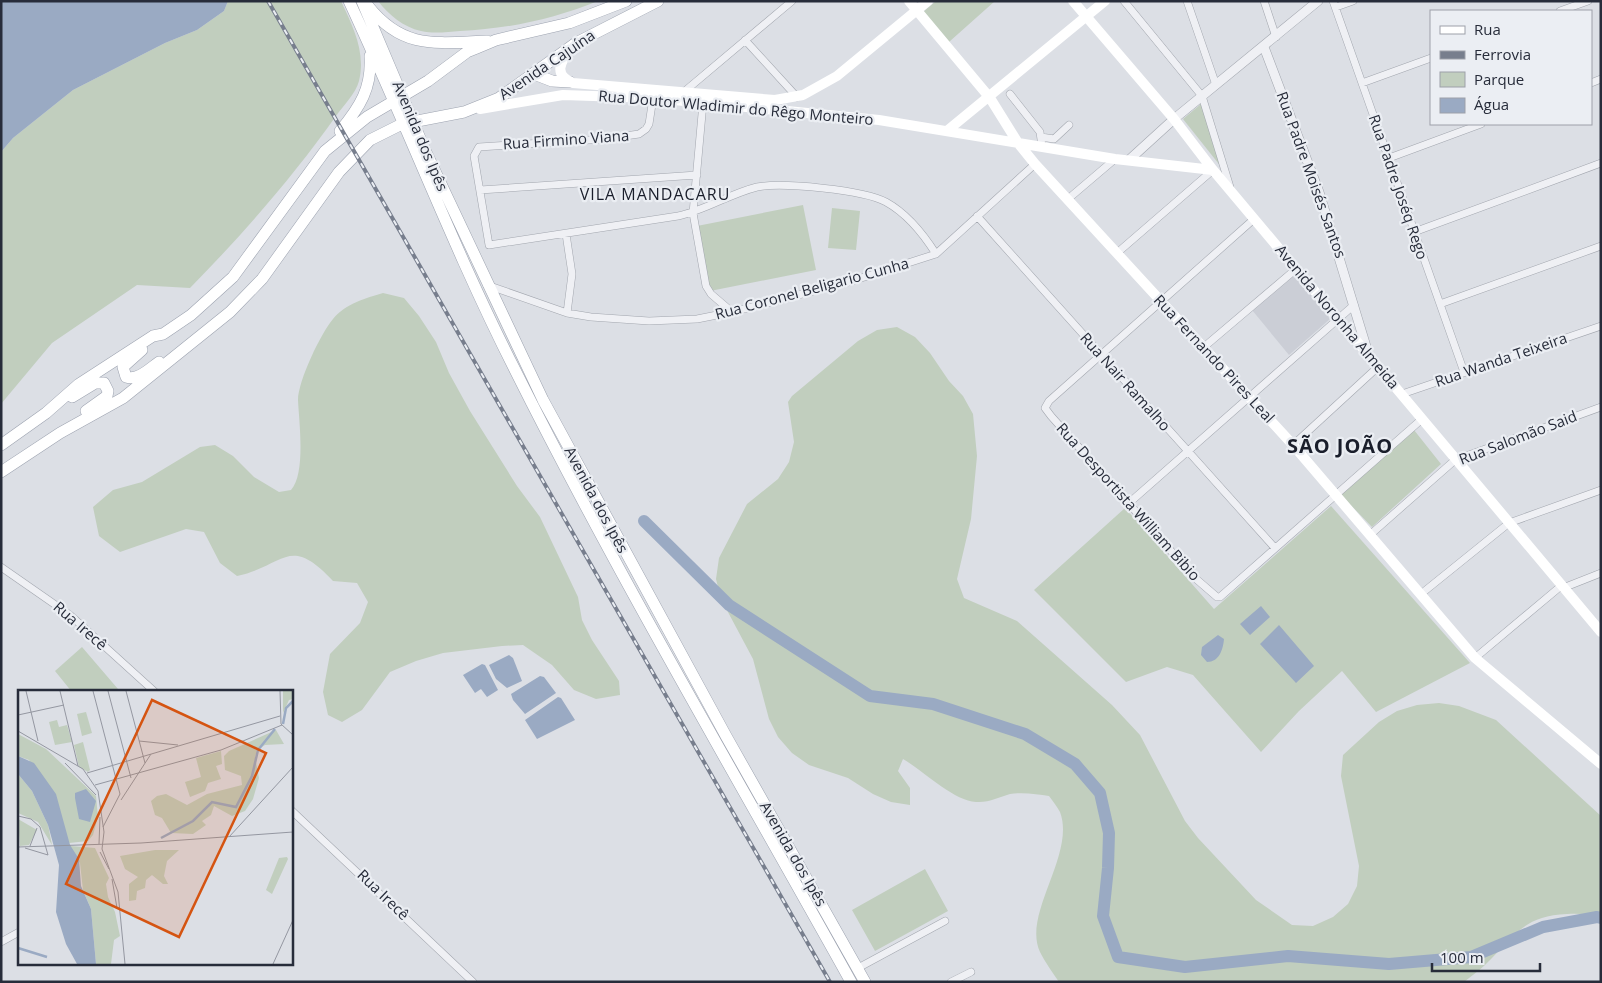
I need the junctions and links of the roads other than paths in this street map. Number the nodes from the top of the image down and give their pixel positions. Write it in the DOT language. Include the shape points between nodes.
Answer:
graph roads {
  1 [pos="349,1"];
  2 [pos="363,1"];
  3 [pos="626,1"];
  4 [pos="658,1"];
  5 [pos="792,1"];
  6 [pos="909,1"];
  7 [pos="928,1"];
  8 [pos="1073,1"];
  9 [pos="1105,1"];
  10 [pos="1124,1"];
  11 [pos="1187,1"];
  12 [pos="1264,1"];
  13 [pos="1318,1"];
  14 [pos="1353,1"];
  15 [pos="1588,1"];
  16 [pos="1334,4"];
  17 [pos="1563,10"];
  18 [pos="917,11"];
  19 [pos="1087,17"];
  20 [pos="1276,37"];
  21 [pos="496,40"];
  22 [pos="745,40"];
  23 [pos="576,43"];
  24 [pos="370,47"];
  25 [pos="1264,47"];
  26 [pos="1430,58"];
  27 [pos="534,74"];
  28 [pos="570,82"];
  29 [pos="1362,83"];
  30 [pos="1216,85"];
  31 [pos="684,92"];
  32 [pos="1010,94"];
  33 [pos="403,95"];
  34 [pos="647,95"];
  35 [pos="1202,96"];
  36 [pos="797,97"];
  37 [pos="990,98"];
  38 [pos="392,100"];
  39 [pos="703,103"];
  40 [pos="464,112"];
  41 [pos="1174,119"];
  42 [pos="415,122"];
  43 [pos="402,124"];
  44 [pos="1069,125"];
  45 [pos="1478,125"];
  46 [pos="948,130"];
  47 [pos="1042,142"];
  48 [pos="1018,143"];
  49 [pos="325,151"];
  50 [pos="1388,158"];
  51 [pos="1115,159"];
  52 [pos="1129,160"];
  53 [pos="1601,163"];
  54 [pos="1035,164"];
  55 [pos="1213,170"];
  56 [pos="697,175"];
  57 [pos="1230,188"];
  58 [pos="480,190"];
  59 [pos="1068,199"];
  60 [pos="693,212"];
  61 [pos="976,216"];
  62 [pos="1254,219"];
  63 [pos="1414,232"];
  64 [pos="566,234"];
  65 [pos="1601,246"];
  66 [pos="1117,252"];
  67 [pos="936,254"];
  68 [pos="1296,269"];
  69 [pos="487,285"];
  70 [pos="1161,302"];
  71 [pos="1440,304"];
  72 [pos="1354,305"];
  73 [pos="732,312"];
  74 [pos="567,313"];
  75 [pos="1337,318"];
  76 [pos="1601,326"];
  77 [pos="162,334"];
  78 [pos="1204,347"];
  79 [pos="180,351"];
  80 [pos="1368,353"];
  81 [pos="1100,355"];
  82 [pos="1379,366"];
  83 [pos="1464,372"];
  84 [pos="1402,394"];
  85 [pos="1249,396"];
  86 [pos="1601,407"];
  87 [pos="46,413"];
  88 [pos="1422,419"];
  89 [pos="60,433"];
  90 [pos="1,445"];
  91 [pos="1293,445"];
  92 [pos="1186,452"];
  93 [pos="1455,460"];
  94 [pos="1,472"];
  95 [pos="1601,490"];
  96 [pos="1336,494"];
  97 [pos="1128,503"];
  98 [pos="1509,523"];
  99 [pos="608,533"];
  100 [pos="1370,534"];
  101 [pos="1274,547"];
  102 [pos="1,567"];
  103 [pos="1601,573"];
  104 [pos="1562,587"];
  105 [pos="1421,594"];
  106 [pos="1601,632"];
  107 [pos="1475,658"];
  108 [pos="153,690"];
  109 [pos="720,738"];
  110 [pos="1601,764"];
  111 [pos="292,811"];
  112 [pos="945,921"];
  113 [pos="18,933"];
  114 [pos="1,942"];
  115 [pos="858,968"];
  116 [pos="971,972"];
  117 [pos="474,982"];
  118 [pos="852,982"];
  119 [pos="865,982"];
  120 [pos="951,982"];
  1 -- 24 [label="main road, Avenida dos Ipês"];
  2 -- 21 [label="main road" via="382,23 408,38 441,42"];
  2 -- 33 [label="main road, Avenida dos Ipês"];
  3 -- 21 [label="main road, Avenida Cajuína" via="569,23"];
  4 -- 23 [label="main road, Avenida Cajuína"];
  5 -- 22 [label="street"];
  6 -- 18 [label="main road, Rua Fernando Pires Leal"];
  7 -- 18 [label="main road"];
  8 -- 19 [label="main road, Avenida Noronha Almeida"];
  9 -- 19 [label="main road"];
  10 -- 35 [label="street"];
  11 -- 30 [label="street"];
  12 -- 20 [label="street"];
  13 -- 20 [label="street"];
  14 -- 16 [label="street"];
  15 -- 17 [label="street"];
  16 -- 29 [label="street, Rua Padre Joséq Rego"];
  18 -- 36 [label="main road" via="837,76"];
  18 -- 37 [label="main road, Rua Fernando Pires Leal"];
  19 -- 37 [label="main road"];
  19 -- 41 [label="main road, Avenida Noronha Almeida"];
  20 -- 25 [label="street"];
  21 -- 33 [label="main road, Avenida Cajuína" via="467,52"];
  22 -- 31 [label="street"];
  22 -- 36 [label="street"];
  23 -- 27 [label="main road, Avenida Cajuína"];
  23 -- 28 [label="main road" via="560,65 561,74"];
  24 -- 38 [label="main road, Avenida dos Ipês"];
  24 -- 49 [label="main road" via="371,71 364,100"];
  25 -- 30 [label="street"];
  25 -- 72 [label="street, Rua Padre Moisés Santos" via="1306,154"];
  26 -- 29 [label="street"];
  27 -- 28 [label="main road" via="552,81"];
  27 -- 40 [label="main road, Avenida Cajuína" via="499,98"];
  28 -- 34 [label="main road"];
  29 -- 50 [label="street, Rua Padre Joséq Rego"];
  30 -- 35 [label="street"];
  31 -- 34 [label="main road"];
  31 -- 36 [label="main road" via="775,100"];
  32 -- 47 [label="street" via="1040,132"];
  33 -- 38 [label="main road, Avenida Cajuína"];
  33 -- 42 [label="main road, Avenida dos Ipês"];
  34 -- 39 [label="main road, Rua Doutor Wladimir do Rêgo Monteiro"];
  34 -- 40 [label="main road, Rua Doutor Wladimir do Rêgo Monteiro" via="563,95"];
  34 -- 58 [label="street, Rua Firmino Viana" via="649,124 639,134 482,146 474,156"];
  35 -- 41 [label="street"];
  35 -- 57 [label="street"];
  37 -- 46 [label="main road"];
  37 -- 48 [label="main road, Rua Fernando Pires Leal"];
  38 -- 42 [label="main road"];
  38 -- 43 [label="main road, Avenida dos Ipês"];
  38 -- 49 [label="main road, Avenida Cajuína"];
  39 -- 46 [label="main road, Rua Doutor Wladimir do Rêgo Monteiro"];
  39 -- 56 [label="street"];
  40 -- 42 [label="main road, Avenida Cajuína"];
  41 -- 52 [label="street"];
  41 -- 55 [label="main road, Avenida Noronha Almeida"];
  42 -- 43 [label="main road, Avenida Cajuína"];
  42 -- 69 [label="main road, Avenida dos Ipês"];
  43 -- 79 [label="main road, Avenida Cajuína" via="379,134 352,157 247,296"];
  43 -- 99 [label="main road, Avenida dos Ipês" via="513,367"];
  44 -- 47 [label="street" via="1054,138"];
  45 -- 50 [label="street"];
  46 -- 48 [label="main road, Rua Doutor Wladimir do Rêgo Monteiro"];
  47 -- 48 [label="main road, Rua Doutor Wladimir do Rêgo Monteiro"];
  47 -- 51 [label="main road, Rua Doutor Wladimir do Rêgo Monteiro"];
  48 -- 54 [label="main road, Rua Fernando Pires Leal"];
  49 -- 77 [label="main road" via="233,278 191,315"];
  50 -- 63 [label="street, Rua Padre Joséq Rego"];
  51 -- 52 [label="main road, Rua Doutor Wladimir do Rêgo Monteiro"];
  51 -- 59 [label="street"];
  52 -- 55 [label="main road, Rua Doutor Wladimir do Rêgo Monteiro"];
  53 -- 63 [label="street"];
  54 -- 59 [label="main road, Rua Fernando Pires Leal"];
  54 -- 61 [label="street"];
  55 -- 57 [label="main road, Avenida Noronha Almeida"];
  55 -- 66 [label="street"];
  56 -- 58 [label="street"];
  56 -- 60 [label="street"];
  57 -- 62 [label="main road, Avenida Noronha Almeida"];
  58 -- 64 [label="street" via="489,245"];
  59 -- 66 [label="main road, Rua Fernando Pires Leal"];
  60 -- 64 [label="street"];
  60 -- 67 [label="street" via="730,196 767,186 794,186 869,196 900,212"];
  60 -- 73 [label="street" via="706,286"];
  61 -- 67 [label="street"];
  61 -- 81 [label="street, Rua Nair Ramalho"];
  62 -- 68 [label="main road, Avenida Noronha Almeida"];
  62 -- 70 [label="street"];
  63 -- 71 [label="street, Rua Padre Joséq Rego"];
  64 -- 74 [label="street" via="572,274"];
  65 -- 71 [label="street"];
  66 -- 70 [label="main road, Rua Fernando Pires Leal"];
  67 -- 73 [label="street, Rua Coronel Beligario Cunha" via="848,282"];
  68 -- 75 [label="main road, Avenida Noronha Almeida"];
  68 -- 78 [label="street"];
  69 -- 74 [label="street, Rua Coronel Beligario Cunha"];
  69 -- 99 [label="main road, Avenida dos Ipês"];
  70 -- 78 [label="main road, Rua Fernando Pires Leal"];
  70 -- 81 [label="street"];
  71 -- 83 [label="street, Rua Padre Joséq Rego"];
  72 -- 75 [label="street"];
  72 -- 80 [label="street, Rua Padre Moisés Santos"];
  73 -- 74 [label="street, Rua Coronel Beligario Cunha" via="697,319 649,321"];
  75 -- 80 [label="main road, Avenida Noronha Almeida"];
  75 -- 85 [label="street"];
  76 -- 83 [label="street, Rua Wanda Teixeira"];
  77 -- 79 [label="main road" via="125,364 126,377 138,377"];
  77 -- 87 [label="main road" via="153,336 102,368"];
  78 -- 85 [label="main road, Rua Fernando Pires Leal"];
  79 -- 89 [label="main road" via="123,398"];
  80 -- 82 [label="main road, Avenida Noronha Almeida"];
  81 -- 92 [label="street, Rua Nair Ramalho"];
  81 -- 97 [label="street, Rua Desportista William Bibio" via="1050,401 1046,410"];
  82 -- 84 [label="main road, Avenida Noronha Almeida"];
  82 -- 91 [label="street"];
  83 -- 84 [label="street, Rua Wanda Teixeira"];
  84 -- 88 [label="main road, Avenida Noronha Almeida"];
  85 -- 91 [label="main road, Rua Fernando Pires Leal"];
  85 -- 92 [label="street"];
  86 -- 93 [label="street, Rua Salomão Said"];
  87 -- 89 [label="main road" via="95,383 100,382 107,387 105,398"];
  87 -- 90 [label="main road"];
  88 -- 93 [label="main road, Avenida Noronha Almeida"];
  88 -- 96 [label="street"];
  89 -- 94 [label="main road"];
  91 -- 96 [label="main road, Rua Fernando Pires Leal"];
  92 -- 97 [label="street"];
  92 -- 101 [label="street, Rua Nair Ramalho"];
  93 -- 98 [label="main road, Avenida Noronha Almeida"];
  93 -- 100 [label="street, Rua Salomão Said"];
  95 -- 98 [label="street"];
  96 -- 100 [label="main road, Rua Fernando Pires Leal"];
  96 -- 101 [label="street"];
  97 -- 101 [label="street, Rua Desportista William Bibio" via="1209,592 1220,597"];
  98 -- 104 [label="main road, Avenida Noronha Almeida"];
  98 -- 105 [label="street"];
  99 -- 109 [label="main road, Avenida dos Ipês"];
  100 -- 105 [label="main road, Rua Fernando Pires Leal"];
  102 -- 108 [label="street, Rua Irecê" via="70,615"];
  103 -- 104 [label="street"];
  104 -- 106 [label="main road, Avenida Noronha Almeida"];
  104 -- 107 [label="street"];
  105 -- 107 [label="main road, Rua Fernando Pires Leal"];
  107 -- 110 [label="main road, Rua Fernando Pires Leal"];
  109 -- 115 [label="main road, Avenida dos Ipês"];
  109 -- 118 [label="main road, Avenida dos Ipês"];
  111 -- 117 [label="street, Rua Irecê"];
  112 -- 115 [label="street"];
  113 -- 114 [label="street"];
  115 -- 119 [label="main road, Avenida dos Ipês"];
  116 -- 120 [label="street"];
}
